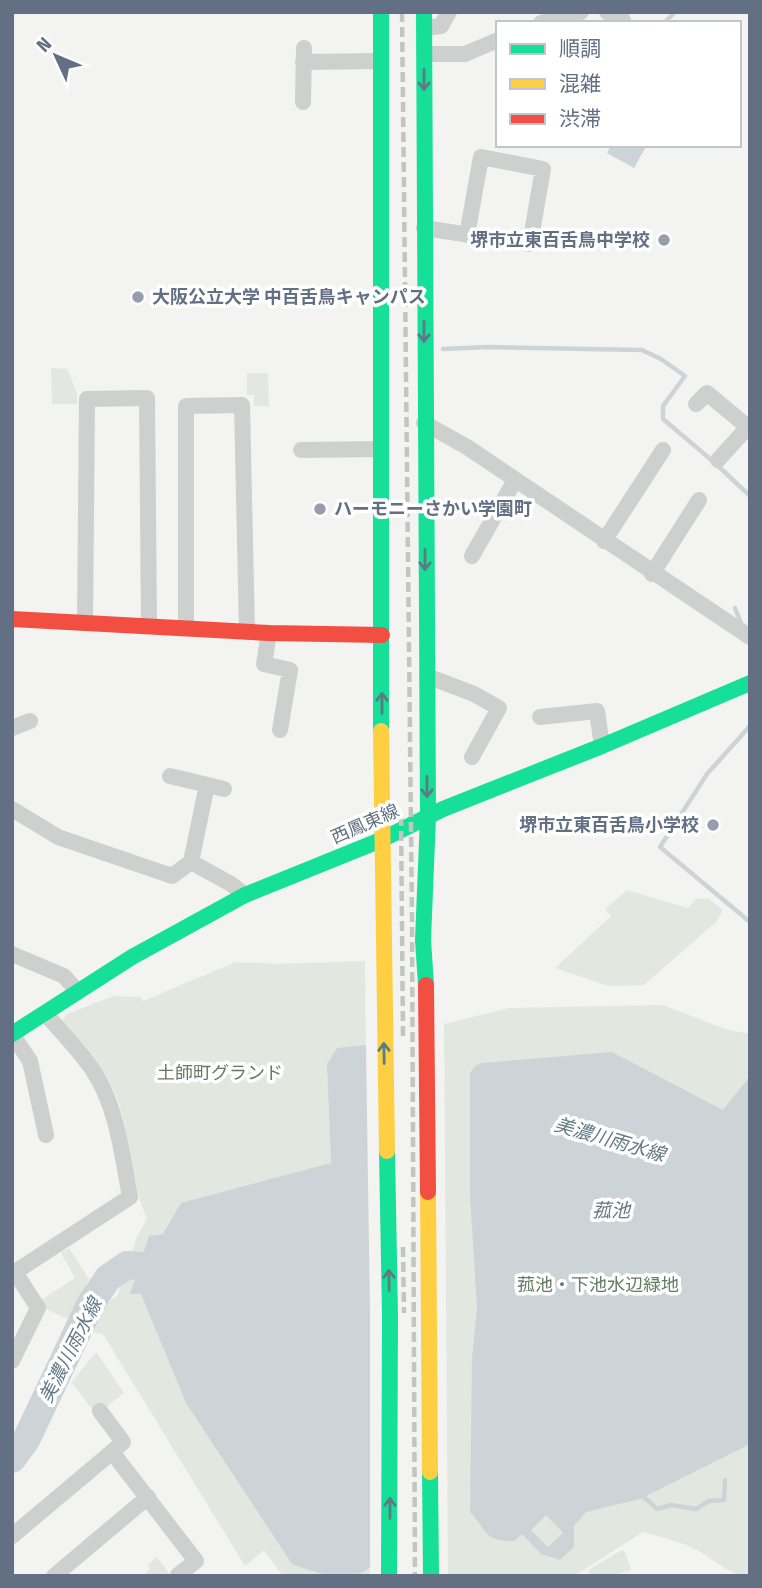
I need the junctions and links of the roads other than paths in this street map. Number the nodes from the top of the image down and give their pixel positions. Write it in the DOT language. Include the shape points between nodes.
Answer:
graph roads {
  1 [pos="381,12"];
  2 [pos="449,12"];
  3 [pos="581,12"];
  4 [pos="607,12"];
  5 [pos="563,14"];
  6 [pos="424,20"];
  7 [pos="546,21"];
  8 [pos="623,21"];
  9 [pos="496,41"];
  10 [pos="424,54"];
  11 [pos="380,61"];
  12 [pos="303,102"];
  13 [pos="424,228"];
  14 [pos="467,235"];
  15 [pos="696,404"];
  16 [pos="424,424"];
  17 [pos="748,429"];
  18 [pos="382,449"];
  19 [pos="301,450"];
  20 [pos="663,450"];
  21 [pos="718,460"];
  22 [pos="515,480"];
  23 [pos="699,500"];
  24 [pos="604,541"];
  25 [pos="472,556"];
  26 [pos="652,574"];
  27 [pos="12,619"];
  28 [pos="85,623"];
  29 [pos="149,626"];
  30 [pos="186,628"];
  31 [pos="247,632"];
  32 [pos="269,633"];
  33 [pos="382,635"];
  34 [pos="750,637"];
  35 [pos="426,677"];
  36 [pos="750,683"];
  37 [pos="540,717"];
  38 [pos="30,721"];
  39 [pos="12,728"];
  40 [pos="280,730"];
  41 [pos="602,746"];
  42 [pos="472,757"];
  43 [pos="170,776"];
  44 [pos="207,785"];
  45 [pos="224,789"];
  46 [pos="12,809"];
  47 [pos="428,817"];
  48 [pos="381,840"];
  49 [pos="191,862"];
  50 [pos="245,895"];
  51 [pos="12,954"];
  52 [pos="78,992"];
  53 [pos="45,1013"];
  54 [pos="12,1034"];
  55 [pos="46,1135"];
  56 [pos="13,1273"];
  57 [pos="12,1361"];
  58 [pos="100,1411"];
  59 [pos="112,1452"];
  60 [pos="148,1497"];
  61 [pos="12,1536"];
  62 [pos="178,1575"];
  63 [pos="54,1576"];
  64 [pos="389,1576"];
  65 [pos="432,1576"];
  1 -- 11 [label="street"];
  2 -- 6 [label="street" via="441,26"];
  3 -- 5 [label="street"];
  4 -- 8 [label="street"];
  5 -- 7 [label="street"];
  6 -- 10 [label="street"];
  9 -- 10 [label="street" via="465,54"];
  10 -- 13 [label="street, one-way"];
  11 -- 12 [label="street" via="304,55"];
  11 -- 18 [label="street"];
  13 -- 14 [label="street"];
  13 -- 16 [label="street, one-way"];
  14 -- 14 [label="street" via="530,244 543,169 481,157"];
  15 -- 17 [label="street" via="707,393"];
  16 -- 22 [label="street"];
  16 -- 35 [label="street, one-way"];
  17 -- 21 [label="street"];
  18 -- 19 [label="street"];
  18 -- 33 [label="street"];
  20 -- 24 [label="street"];
  22 -- 24 [label="street"];
  22 -- 25 [label="street"];
  23 -- 26 [label="street"];
  24 -- 26 [label="street"];
  26 -- 34 [label="street"];
  27 -- 28 [label="street"];
  28 -- 29 [label="street"];
  28 -- 29 [label="street" via="87,399 147,398"];
  29 -- 30 [label="street"];
  30 -- 31 [label="street"];
  30 -- 31 [label="street" via="186,406 242,405"];
  31 -- 32 [label="street"];
  32 -- 33 [label="street"];
  32 -- 40 [label="street" via="264,664 290,670"];
  48 -- 33 [label="street, one-way"];
  35 -- 42 [label="street" via="499,708"];
  35 -- 47 [label="street, one-way"];
  36 -- 41 [label="street, 西鳳東線"];
  37 -- 41 [label="street" via="597,711"];
  38 -- 39 [label="street"];
  41 -- 47 [label="street, 西鳳東線"];
  43 -- 44 [label="street"];
  44 -- 45 [label="street"];
  44 -- 49 [label="street"];
  46 -- 49 [label="street" via="58,837 172,876"];
  47 -- 48 [label="street, 西鳳東線"];
  47 -- 65 [label="street" via="423,940"];
  48 -- 50 [label="street, 西鳳東線"];
  64 -- 48 [label="street, one-way" via="390,1317"];
  49 -- 50 [label="street"];
  50 -- 52 [label="street, 西鳳東線"];
  51 -- 52 [label="street" via="64,976"];
  52 -- 53 [label="street, 西鳳東線"];
  53 -- 54 [label="street, 西鳳東線"];
  53 -- 56 [label="street" via="93,1070 106,1093 130,1196"];
  54 -- 55 [label="street" via="30,1061"];
  56 -- 57 [label="street" via="38,1308"];
  58 -- 59 [label="street" via="123,1442"];
  59 -- 60 [label="street"];
  59 -- 61 [label="street"];
  60 -- 62 [label="street" via="196,1561"];
  60 -- 63 [label="street"];
}
